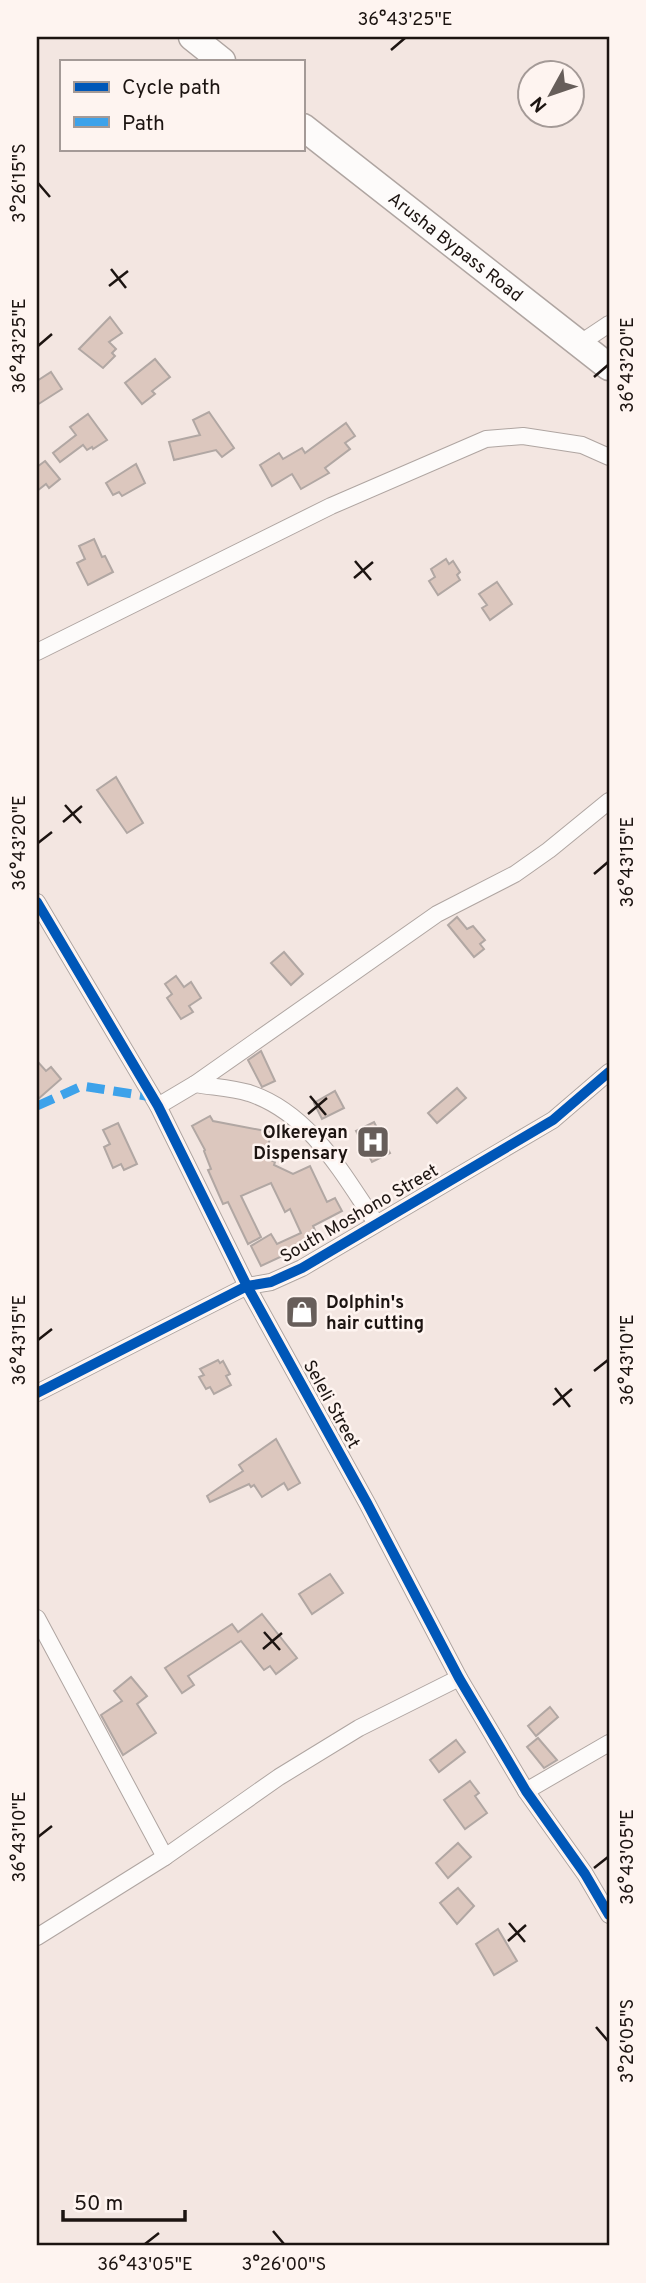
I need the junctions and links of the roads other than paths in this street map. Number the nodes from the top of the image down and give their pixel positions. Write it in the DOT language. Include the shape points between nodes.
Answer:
graph roads {
  1 [pos="192,37"];
  2 [pos="221,60"];
  3 [pos="304,128"];
  4 [pos="609,324"];
  5 [pos="579,344"];
  6 [pos="609,368"];
  7 [pos="609,457"];
  8 [pos="37,652"];
  9 [pos="609,801"];
  10 [pos="37,902"];
  11 [pos="609,1072"];
  12 [pos="195,1084"];
  13 [pos="158,1106"];
  14 [pos="376,1223"];
  15 [pos="247,1286"];
  16 [pos="37,1393"];
  17 [pos="37,1618"];
  18 [pos="459,1678"];
  19 [pos="609,1743"];
  20 [pos="526,1791"];
  21 [pos="165,1857"];
  22 [pos="609,1915"];
  23 [pos="37,1937"];
  1 -- 2 [label="main road"];
  3 -- 5 [label="main road, Arusha Bypass Road"];
  4 -- 5 [label="street"];
  5 -- 6 [label="main road, Arusha Bypass Road"];
  7 -- 8 [label="street" via="582,445 523,436 486,439 331,506"];
  9 -- 12 [label="street" via="515,874 438,914"];
  10 -- 13 [label="street, Seleli Street"];
  11 -- 14 [label="street, South Moshono Street" via="553,1120"];
  12 -- 13 [label="street"];
  12 -- 14 [label="street" via="247,1092 278,1105 329,1153"];
  13 -- 15 [label="street, Seleli Street"];
  14 -- 15 [label="street, South Moshono Street" via="286,1277"];
  15 -- 16 [label="street, South Moshono Street"];
  15 -- 18 [label="street, Seleli Street"];
  17 -- 21 [label="street"];
  18 -- 20 [label="street, Seleli Street"];
  18 -- 21 [label="street" via="359,1728"];
  19 -- 20 [label="street"];
  20 -- 22 [label="street, Seleli Street"];
  21 -- 23 [label="street"];
}
